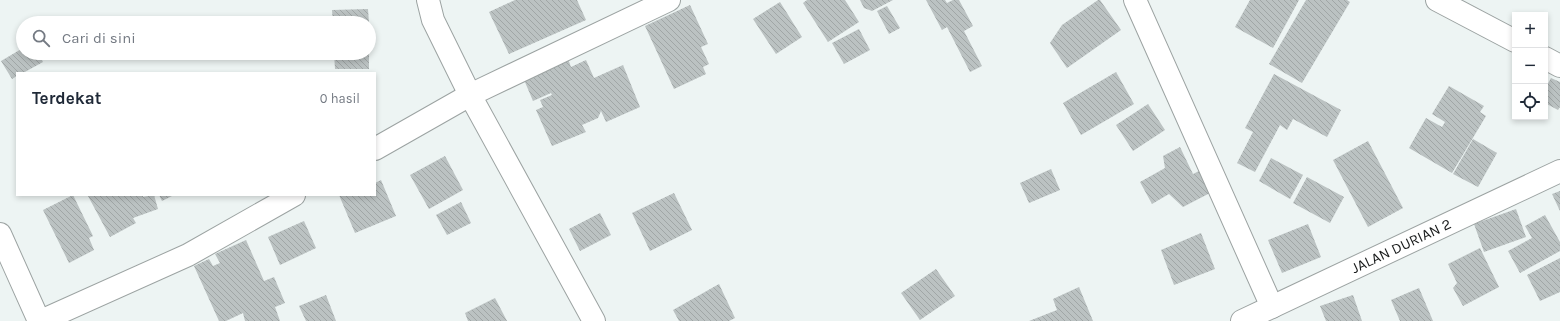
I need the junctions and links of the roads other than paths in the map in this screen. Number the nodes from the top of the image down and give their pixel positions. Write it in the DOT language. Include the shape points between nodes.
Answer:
graph roads {
  1 [pos="428,0"];
  2 [pos="669,0"];
  3 [pos="1135,0"];
  4 [pos="1438,0"];
  5 [pos="1512,40"];
  6 [pos="1548,60"];
  7 [pos="1560,66"];
  8 [pos="470,95"];
  9 [pos="376,148"];
  10 [pos="1559,166"];
  11 [pos="292,196"];
  12 [pos="0,234"];
  13 [pos="1272,307"];
  14 [pos="1248,320"];
  15 [pos="40,321"];
  16 [pos="594,321"];
  1 -- 8 [label="street" via="433,20"];
  2 -- 8 [label="street"];
  3 -- 13 [label="street"];
  4 -- 5 [label="street"];
  6 -- 7 [label="street"];
  8 -- 9 [label="street"];
  8 -- 16 [label="street"];
  10 -- 13 [label="street, JALAN DURIAN 2"];
  11 -- 15 [label="street" via="188,255"];
  12 -- 15 [label="street"];
  13 -- 14 [label="street, JALAN DURIAN 2"];
}
